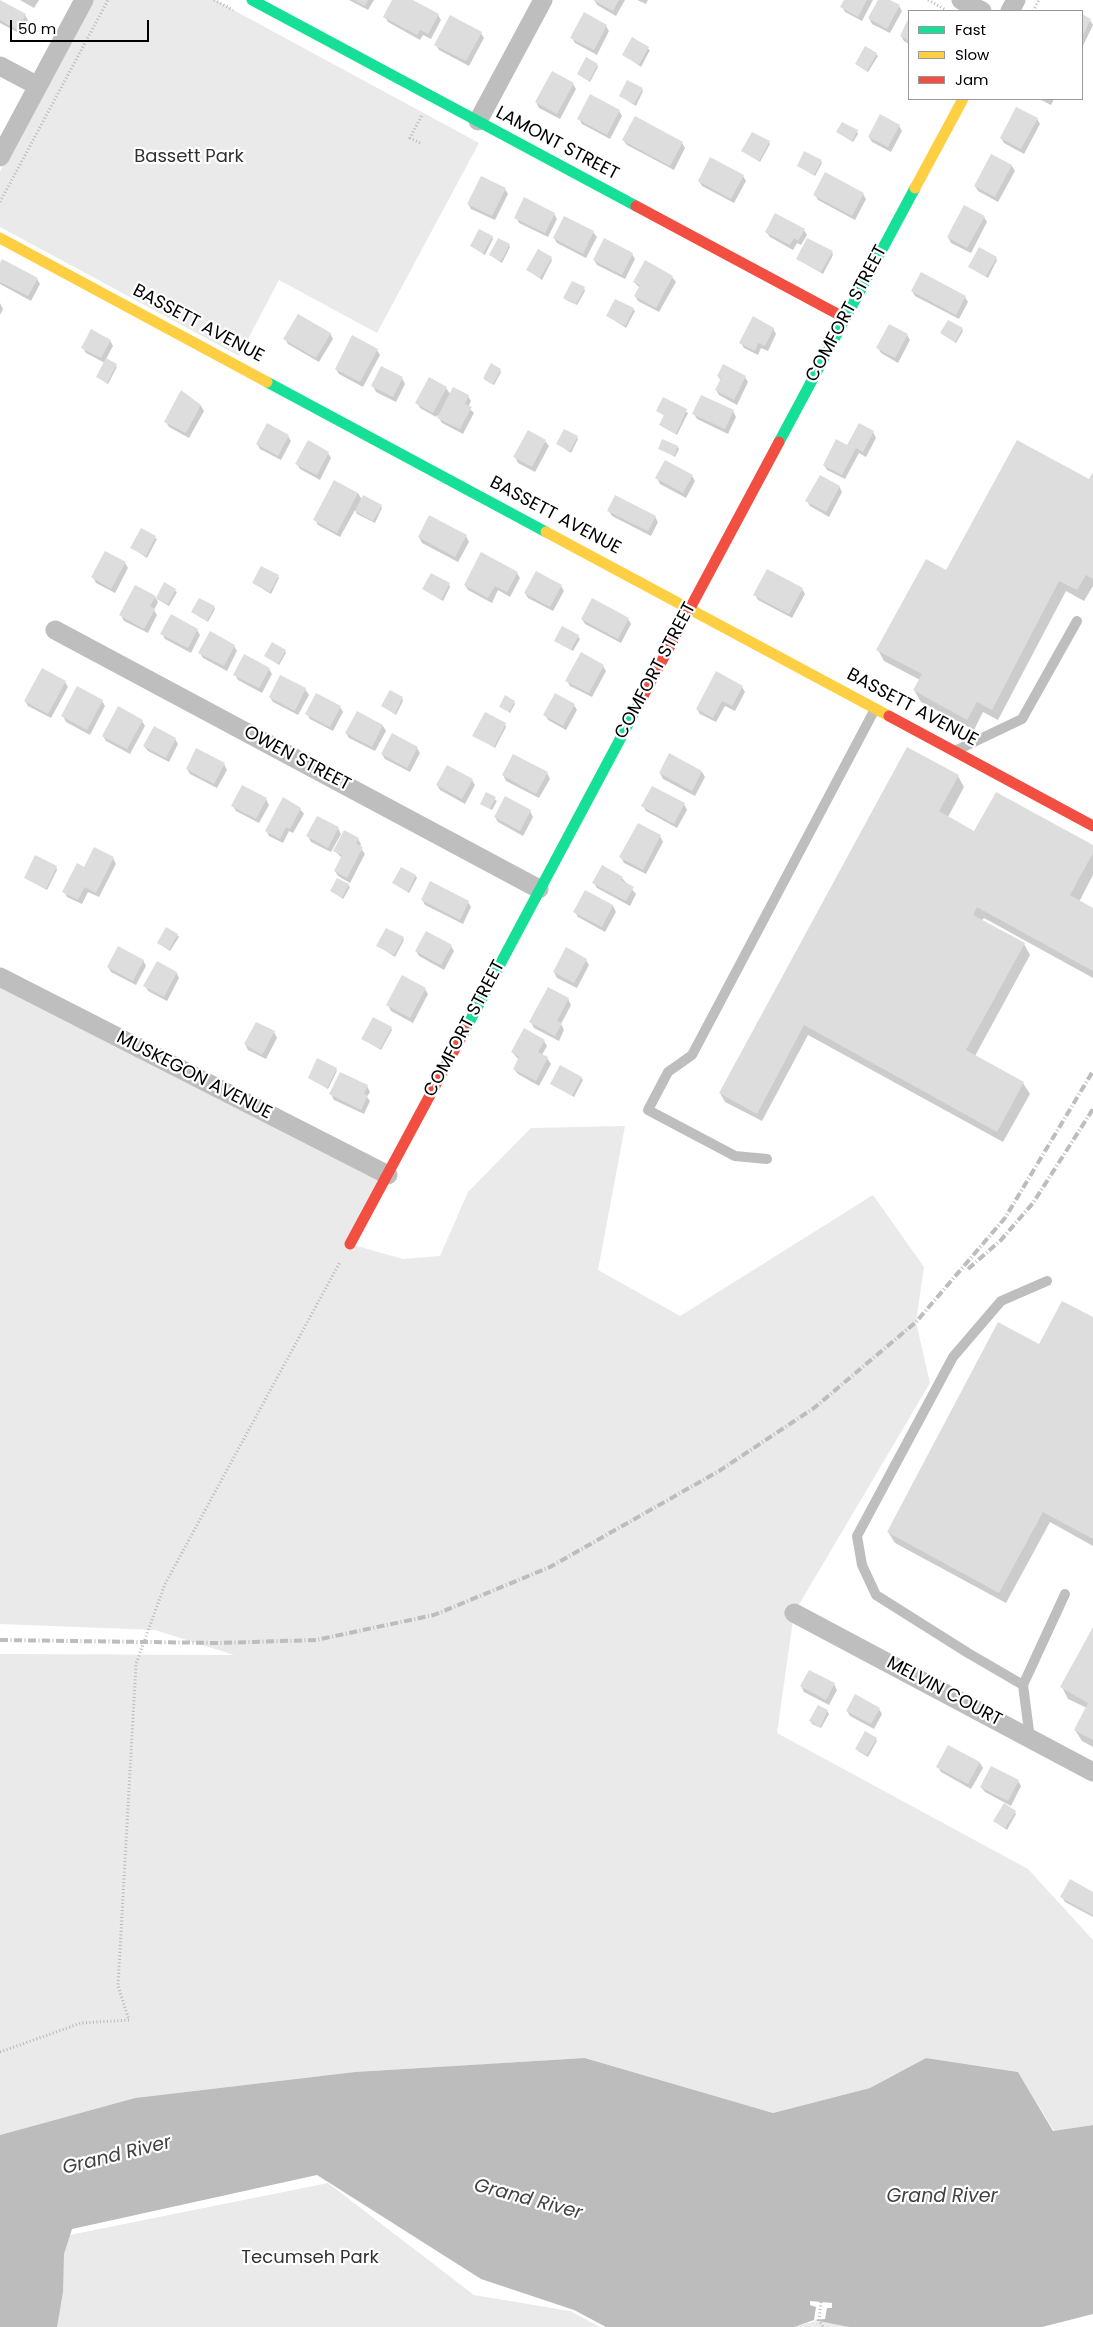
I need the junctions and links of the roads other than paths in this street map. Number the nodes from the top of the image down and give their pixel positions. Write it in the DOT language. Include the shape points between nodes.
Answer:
graph roads {
  1 [pos="84,0"];
  2 [pos="252,0"];
  3 [pos="543,0"];
  4 [pos="961,0"];
  5 [pos="980,10"];
  6 [pos="0,66"];
  7 [pos="38,86"];
  8 [pos="962,100"];
  9 [pos="478,121"];
  10 [pos="0,157"];
  11 [pos="0,238"];
  12 [pos="845,318"];
  13 [pos="690,608"];
  14 [pos="1077,621"];
  15 [pos="55,630"];
  16 [pos="876,708"];
  17 [pos="954,751"];
  18 [pos="1093,826"];
  19 [pos="540,889"];
  20 [pos="0,977"];
  21 [pos="767,1159"];
  22 [pos="388,1175"];
  23 [pos="350,1244"];
  24 [pos="1047,1281"];
  25 [pos="1065,1594"];
  26 [pos="794,1613"];
  27 [pos="1023,1685"];
  28 [pos="1030,1738"];
  29 [pos="1093,1772"];
  1 -- 7 [label="street"];
  2 -- 9 [label="street, LAMONT STREET"];
  3 -- 9 [label="street"];
  4 -- 5 [label="street"];
  6 -- 7 [label="street"];
  7 -- 10 [label="street"];
  8 -- 12 [label="street, COMFORT STREET"];
  9 -- 12 [label="street, LAMONT STREET"];
  11 -- 13 [label="street, BASSETT AVENUE"];
  12 -- 13 [label="street, COMFORT STREET"];
  13 -- 16 [label="street, BASSETT AVENUE"];
  13 -- 19 [label="street, COMFORT STREET"];
  14 -- 17 [label="lane" via="1022,719"];
  15 -- 19 [label="street, OWEN STREET"];
  16 -- 17 [label="street, BASSETT AVENUE"];
  16 -- 21 [label="lane" via="692,1055 668,1072 648,1110 735,1156"];
  17 -- 18 [label="street, BASSETT AVENUE"];
  19 -- 22 [label="street, COMFORT STREET"];
  20 -- 22 [label="street, MUSKEGON AVENUE"];
  22 -- 23 [label="street, COMFORT STREET"];
  24 -- 27 [label="lane" via="1001,1301 953,1357 857,1536 862,1566 876,1595"];
  25 -- 27 [label="lane"];
  26 -- 28 [label="street, MELVIN COURT"];
  27 -- 28 [label="lane"];
  28 -- 29 [label="street, MELVIN COURT"];
}
